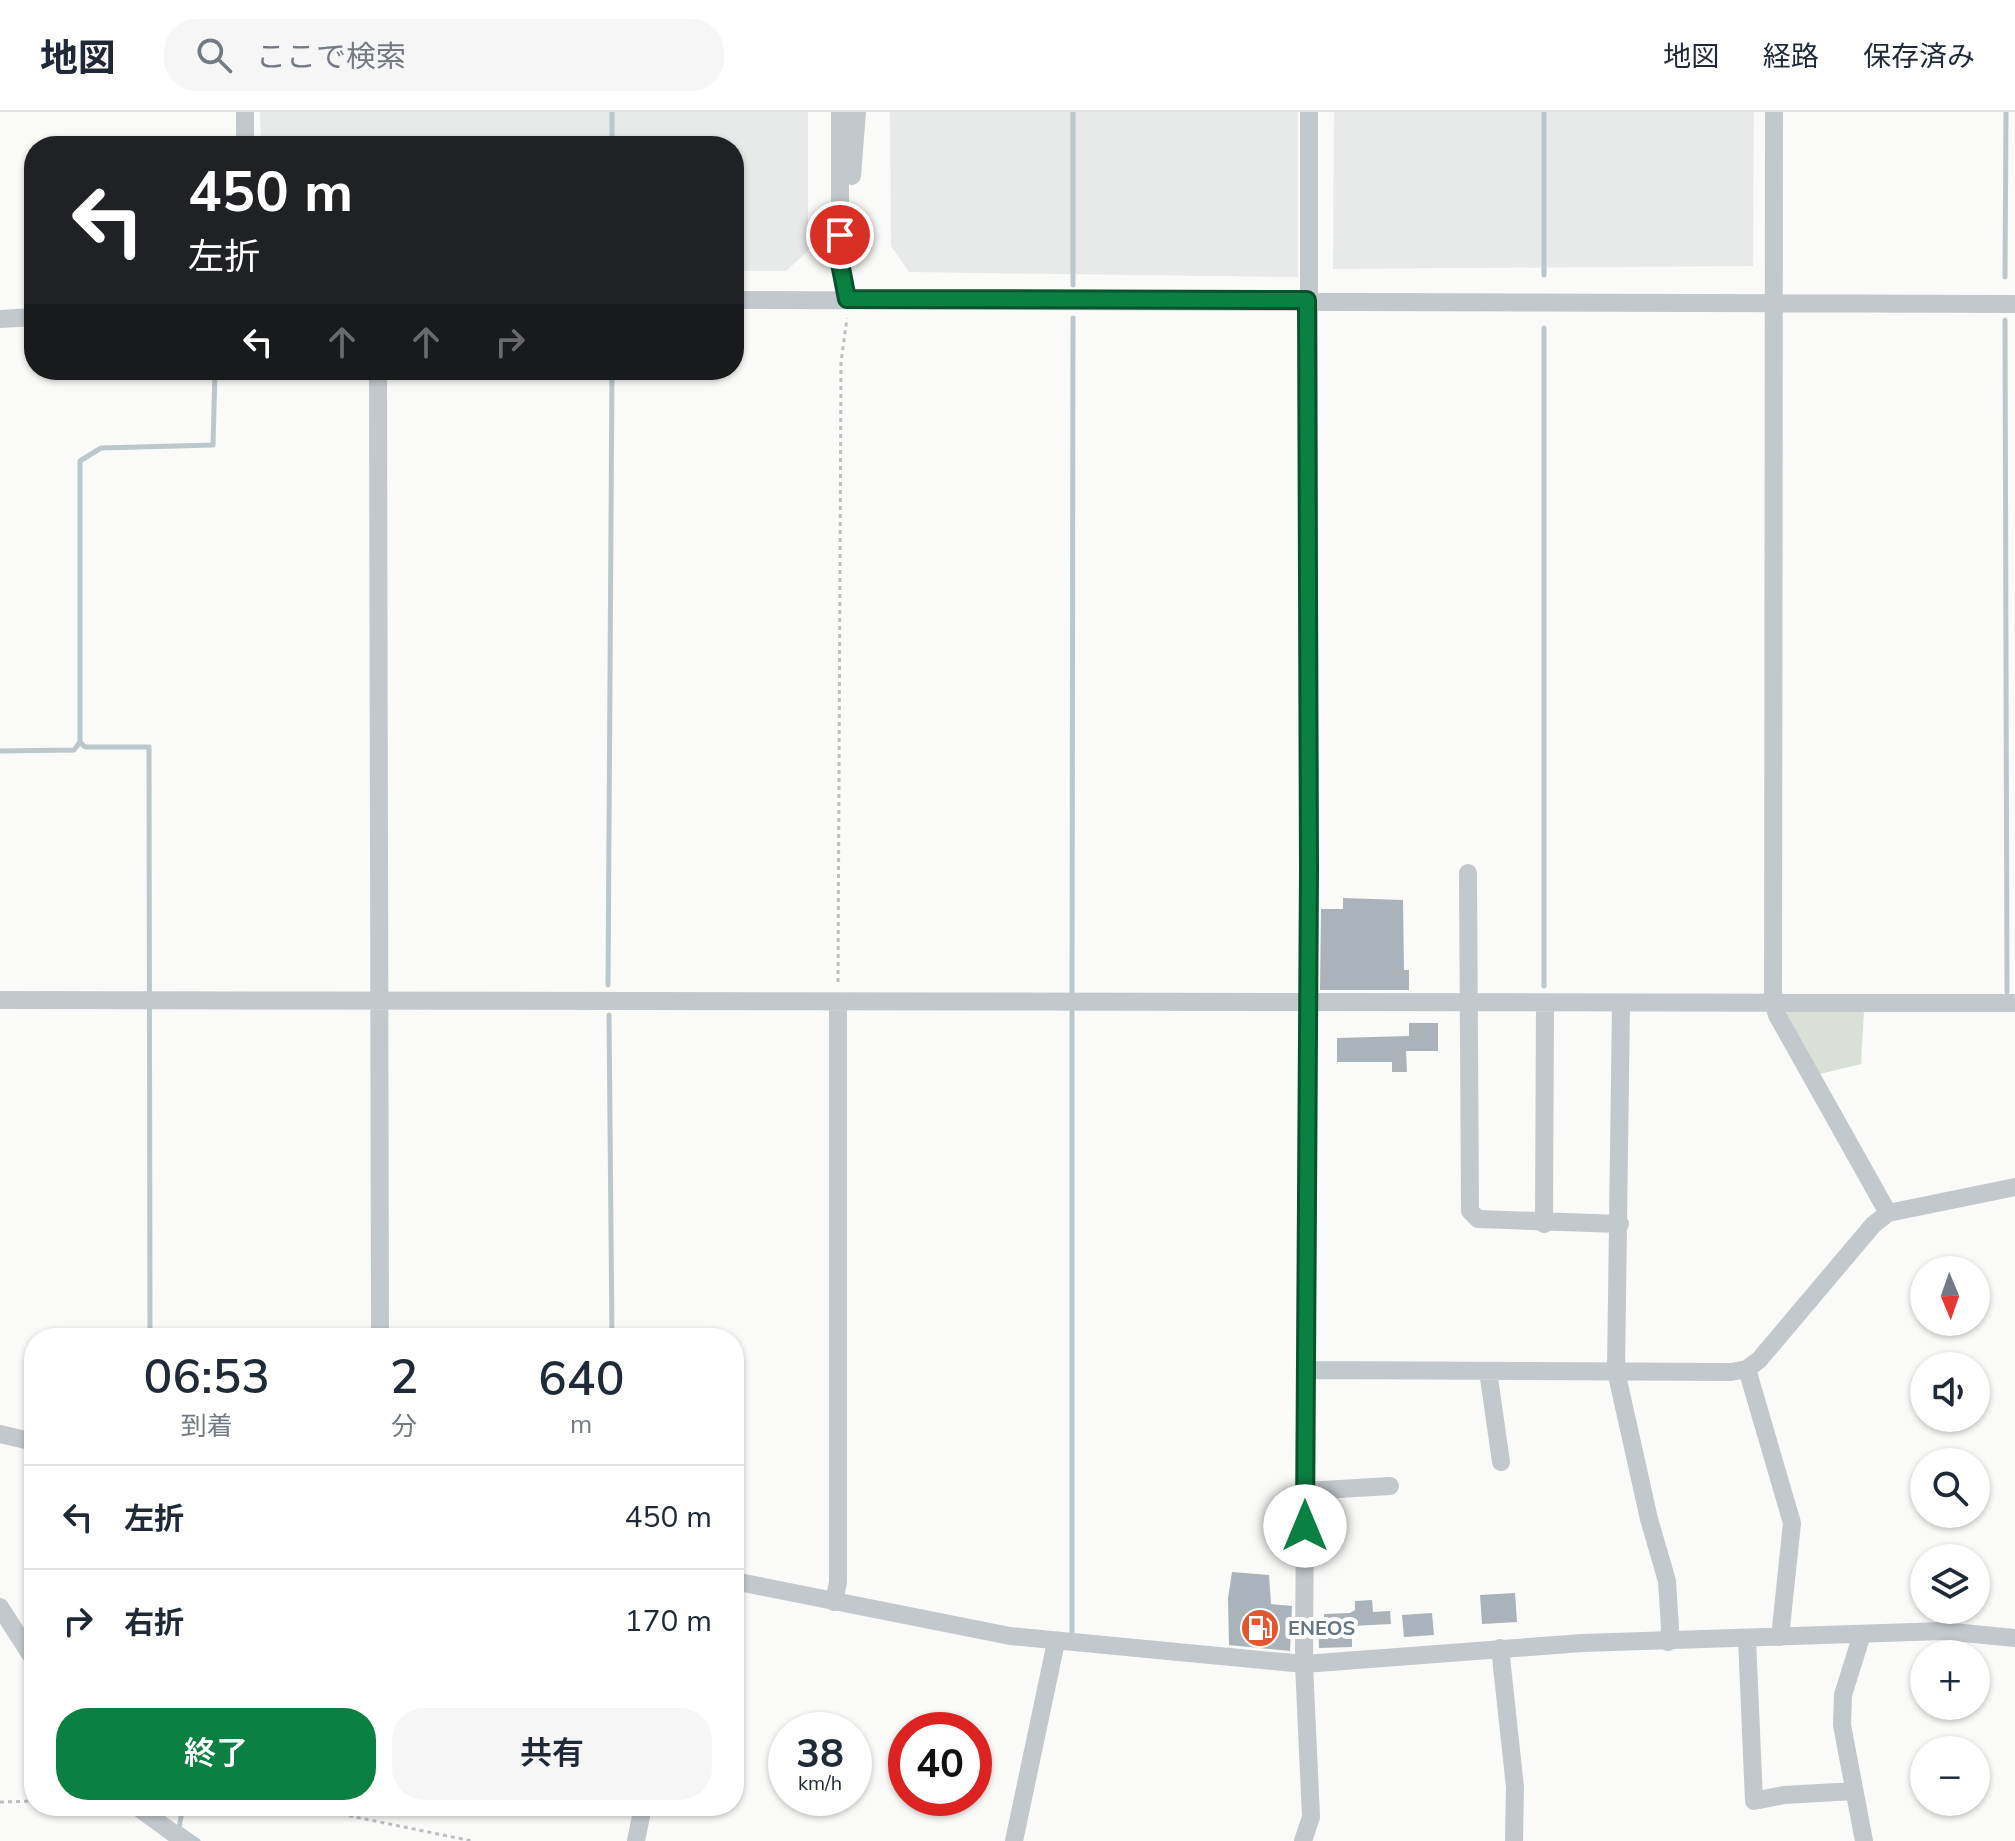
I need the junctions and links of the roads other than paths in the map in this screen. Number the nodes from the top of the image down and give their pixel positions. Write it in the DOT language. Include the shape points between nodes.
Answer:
graph roads {
  1 [pos="245,112"];
  2 [pos="840,112"];
  3 [pos="857,112"];
  4 [pos="1309,112"];
  5 [pos="1774,112"];
  6 [pos="245,136"];
  7 [pos="847,299"];
  8 [pos="744,300"];
  9 [pos="1307,300"];
  10 [pos="1773,302"];
  11 [pos="2015,304"];
  12 [pos="24,318"];
  13 [pos="0,319"];
  14 [pos="378,380"];
  15 [pos="1468,873"];
  16 [pos="376,999"];
  17 [pos="0,1000"];
  18 [pos="1773,1001"];
  19 [pos="838,1002"];
  20 [pos="1309,1003"];
  21 [pos="2015,1003"];
  22 [pos="1469,1004"];
  23 [pos="1545,1004"];
  24 [pos="1621,1004"];
  25 [pos="2015,1187"];
  26 [pos="1888,1213"];
  27 [pos="1544,1224"];
  28 [pos="1620,1224"];
  29 [pos="380,1328"];
  30 [pos="1747,1369"];
  31 [pos="1307,1370"];
  32 [pos="1488,1371"];
  33 [pos="1616,1371"];
  34 [pos="0,1434"];
  35 [pos="24,1440"];
  36 [pos="1501,1462"];
  37 [pos="1390,1486"];
  38 [pos="1306,1491"];
  39 [pos="744,1583"];
  40 [pos="834,1602"];
  41 [pos="0,1607"];
  42 [pos="1862,1634"];
  43 [pos="1780,1637"];
  44 [pos="2015,1638"];
  45 [pos="1747,1639"];
  46 [pos="1056,1642"];
  47 [pos="1668,1642"];
  48 [pos="24,1644"];
  49 [pos="1500,1648"];
  50 [pos="1304,1664"];
  51 [pos="1854,1791"];
  52 [pos="150,1816"];
  53 [pos="641,1816"];
  54 [pos="184,1841"];
  55 [pos="636,1841"];
  56 [pos="1014,1841"];
  57 [pos="1303,1841"];
  58 [pos="1514,1841"];
  59 [pos="1864,1841"];
  1 -- 6 [label="street"];
  2 -- 7 [label="street" via="840,263"];
  3 -- 7 [label="street"];
  4 -- 9 [label="street"];
  5 -- 10 [label="street"];
  7 -- 8 [label="street"];
  7 -- 9 [label="street"];
  9 -- 10 [label="street"];
  9 -- 20 [label="street"];
  10 -- 11 [label="street"];
  10 -- 18 [label="street"];
  12 -- 13 [label="street"];
  14 -- 16 [label="street"];
  15 -- 22 [label="street"];
  16 -- 17 [label="street"];
  16 -- 19 [label="street"];
  16 -- 29 [label="street"];
  18 -- 21 [label="street"];
  18 -- 24 [label="street"];
  18 -- 26 [label="street"];
  19 -- 20 [label="street"];
  19 -- 40 [label="street"];
  20 -- 22 [label="street"];
  20 -- 31 [label="street"];
  22 -- 23 [label="street"];
  22 -- 27 [label="street" via="1470,1211 1478,1219"];
  23 -- 24 [label="street"];
  23 -- 27 [label="street"];
  24 -- 28 [label="street"];
  25 -- 26 [label="street"];
  26 -- 30 [label="street"];
  27 -- 28 [label="street"];
  28 -- 33 [label="street"];
  30 -- 33 [label="street"];
  30 -- 43 [label="street" via="1792,1523"];
  31 -- 32 [label="street"];
  31 -- 38 [label="street"];
  32 -- 33 [label="street"];
  32 -- 36 [label="street"];
  33 -- 47 [label="street" via="1667,1581"];
  34 -- 35 [label="street"];
  37 -- 38 [label="street"];
  38 -- 50 [label="street"];
  39 -- 40 [label="street"];
  40 -- 46 [label="street"];
  41 -- 48 [label="street"];
  42 -- 43 [label="street"];
  42 -- 44 [label="street" via="1943,1631"];
  42 -- 51 [label="street" via="1843,1695 1842,1725"];
  43 -- 45 [label="street"];
  45 -- 47 [label="street"];
  45 -- 51 [label="street" via="1754,1801"];
  46 -- 50 [label="street"];
  46 -- 56 [label="street"];
  47 -- 49 [label="street"];
  49 -- 50 [label="street"];
  49 -- 58 [label="street" via="1515,1787"];
  50 -- 57 [label="street" via="1311,1817"];
  51 -- 59 [label="street"];
  52 -- 54 [label="street"];
  53 -- 55 [label="street"];
}
